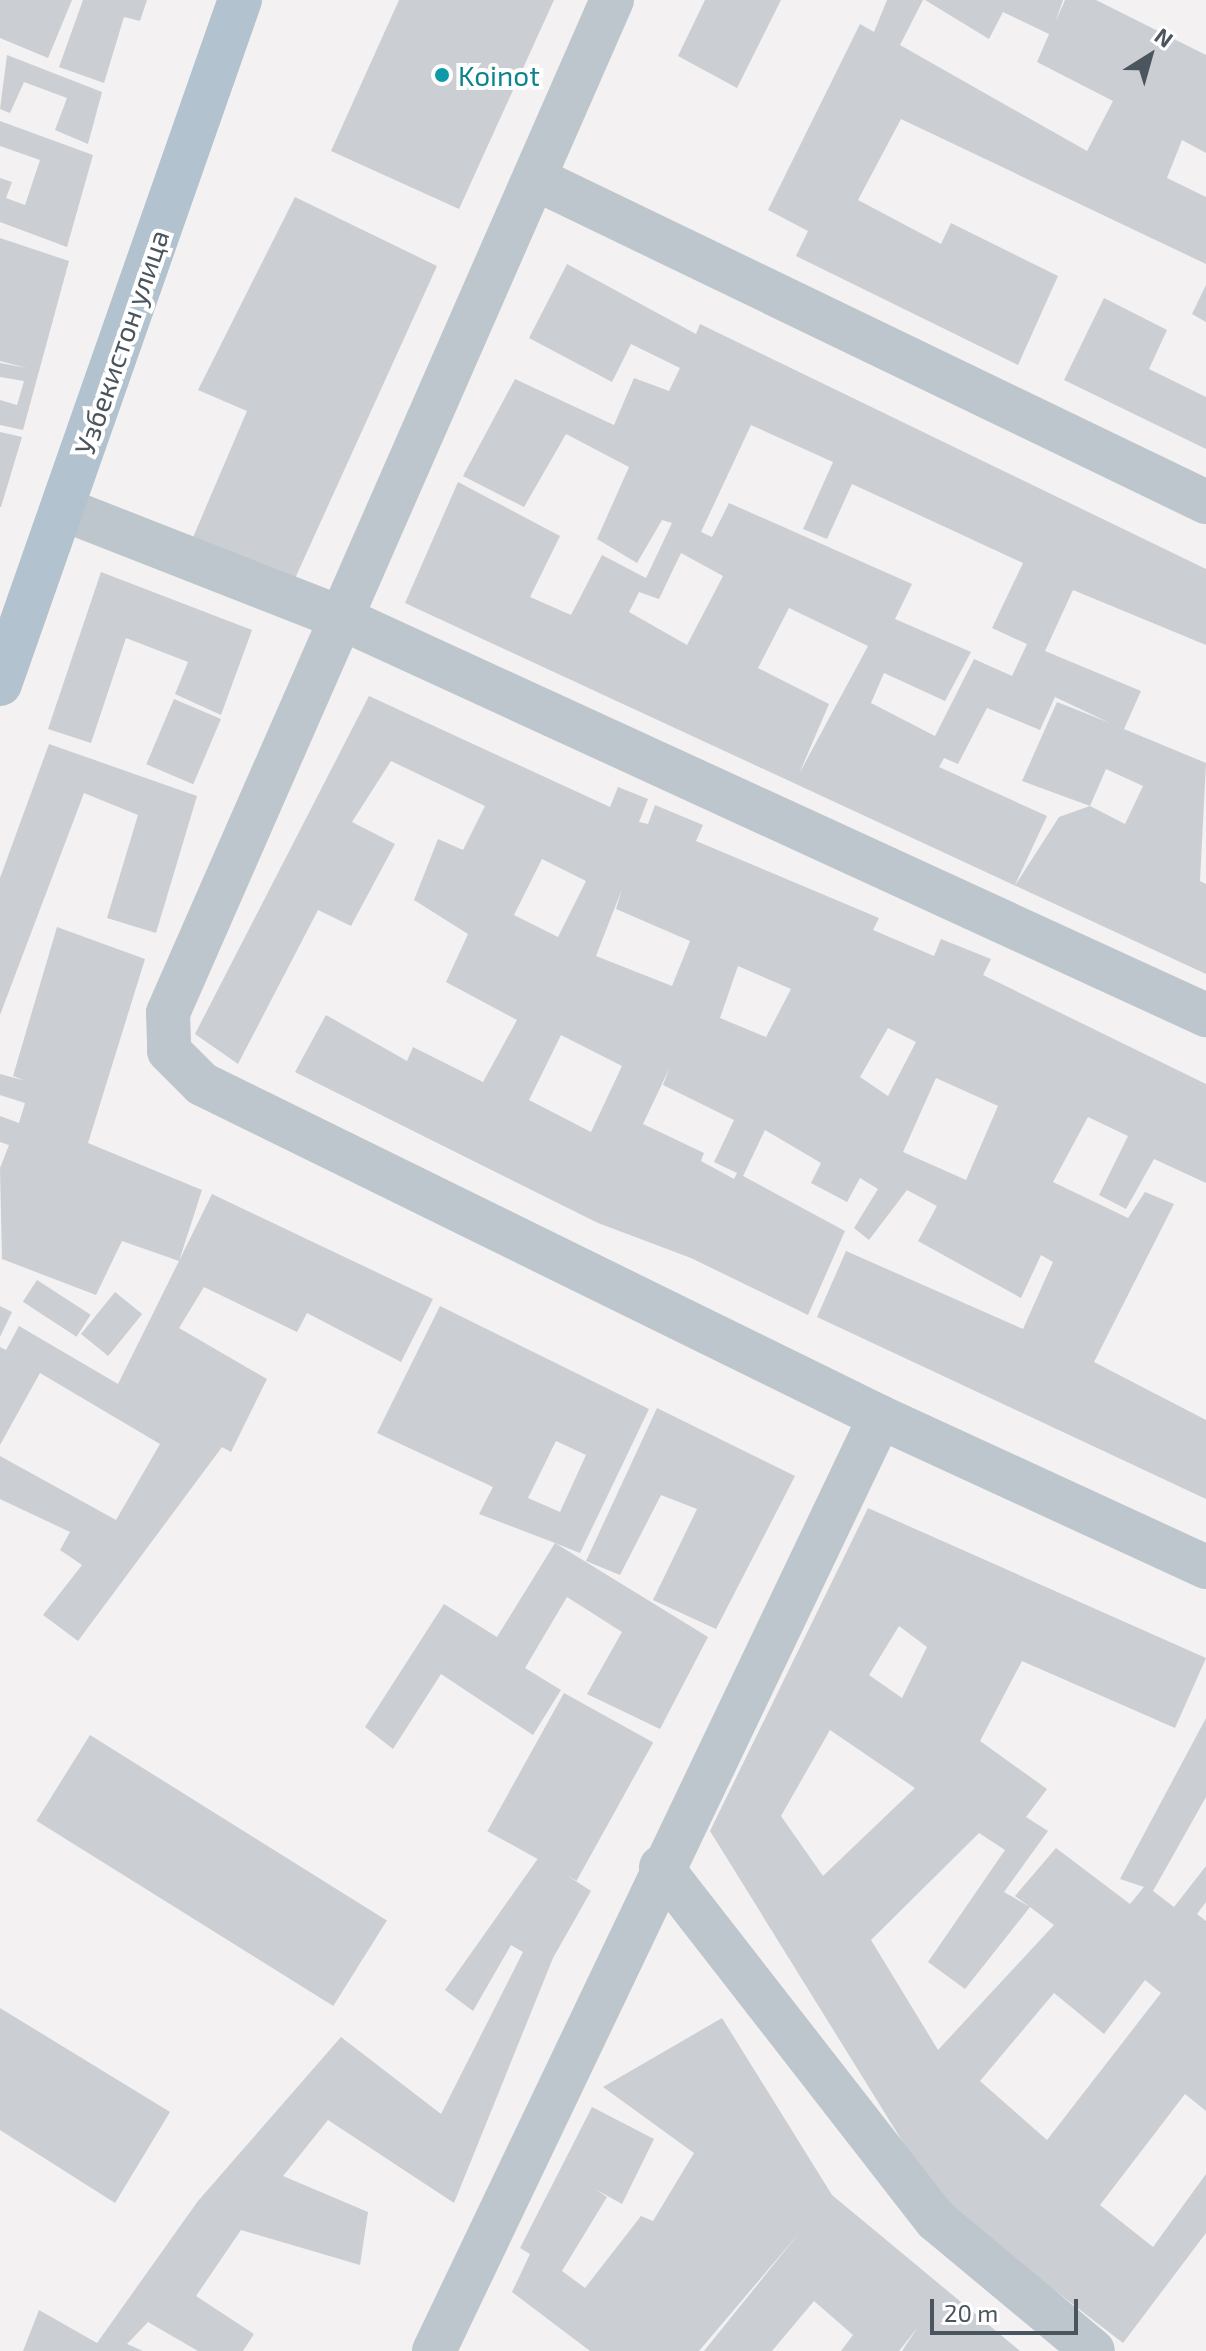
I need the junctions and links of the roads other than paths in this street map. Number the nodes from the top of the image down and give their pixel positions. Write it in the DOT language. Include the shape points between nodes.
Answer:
graph roads {
  1 [pos="240,0"];
  2 [pos="612,0"];
  3 [pos="536,179"];
  4 [pos="1206,502"];
  5 [pos="63,509"];
  6 [pos="343,619"];
  7 [pos="9,621"];
  8 [pos="0,684"];
  9 [pos="1206,1015"];
  10 [pos="880,1417"];
  11 [pos="1206,1567"];
  12 [pos="661,1867"];
  13 [pos="434,2351"];
  14 [pos="1093,2351"];
  1 -- 5 [label="main road, Узбекистон улица"];
  2 -- 3 [label="street"];
  3 -- 4 [label="street"];
  3 -- 6 [label="street"];
  5 -- 6 [label="street"];
  5 -- 7 [label="main road, Узбекистон улица"];
  6 -- 9 [label="street"];
  6 -- 10 [label="street" via="168,1013 169,1051 202,1084"];
  7 -- 8 [label="main road, Узбекистон улица"];
  10 -- 11 [label="street"];
  10 -- 12 [label="street"];
  12 -- 13 [label="street"];
  12 -- 14 [label="street" via="936,2220"];
}
